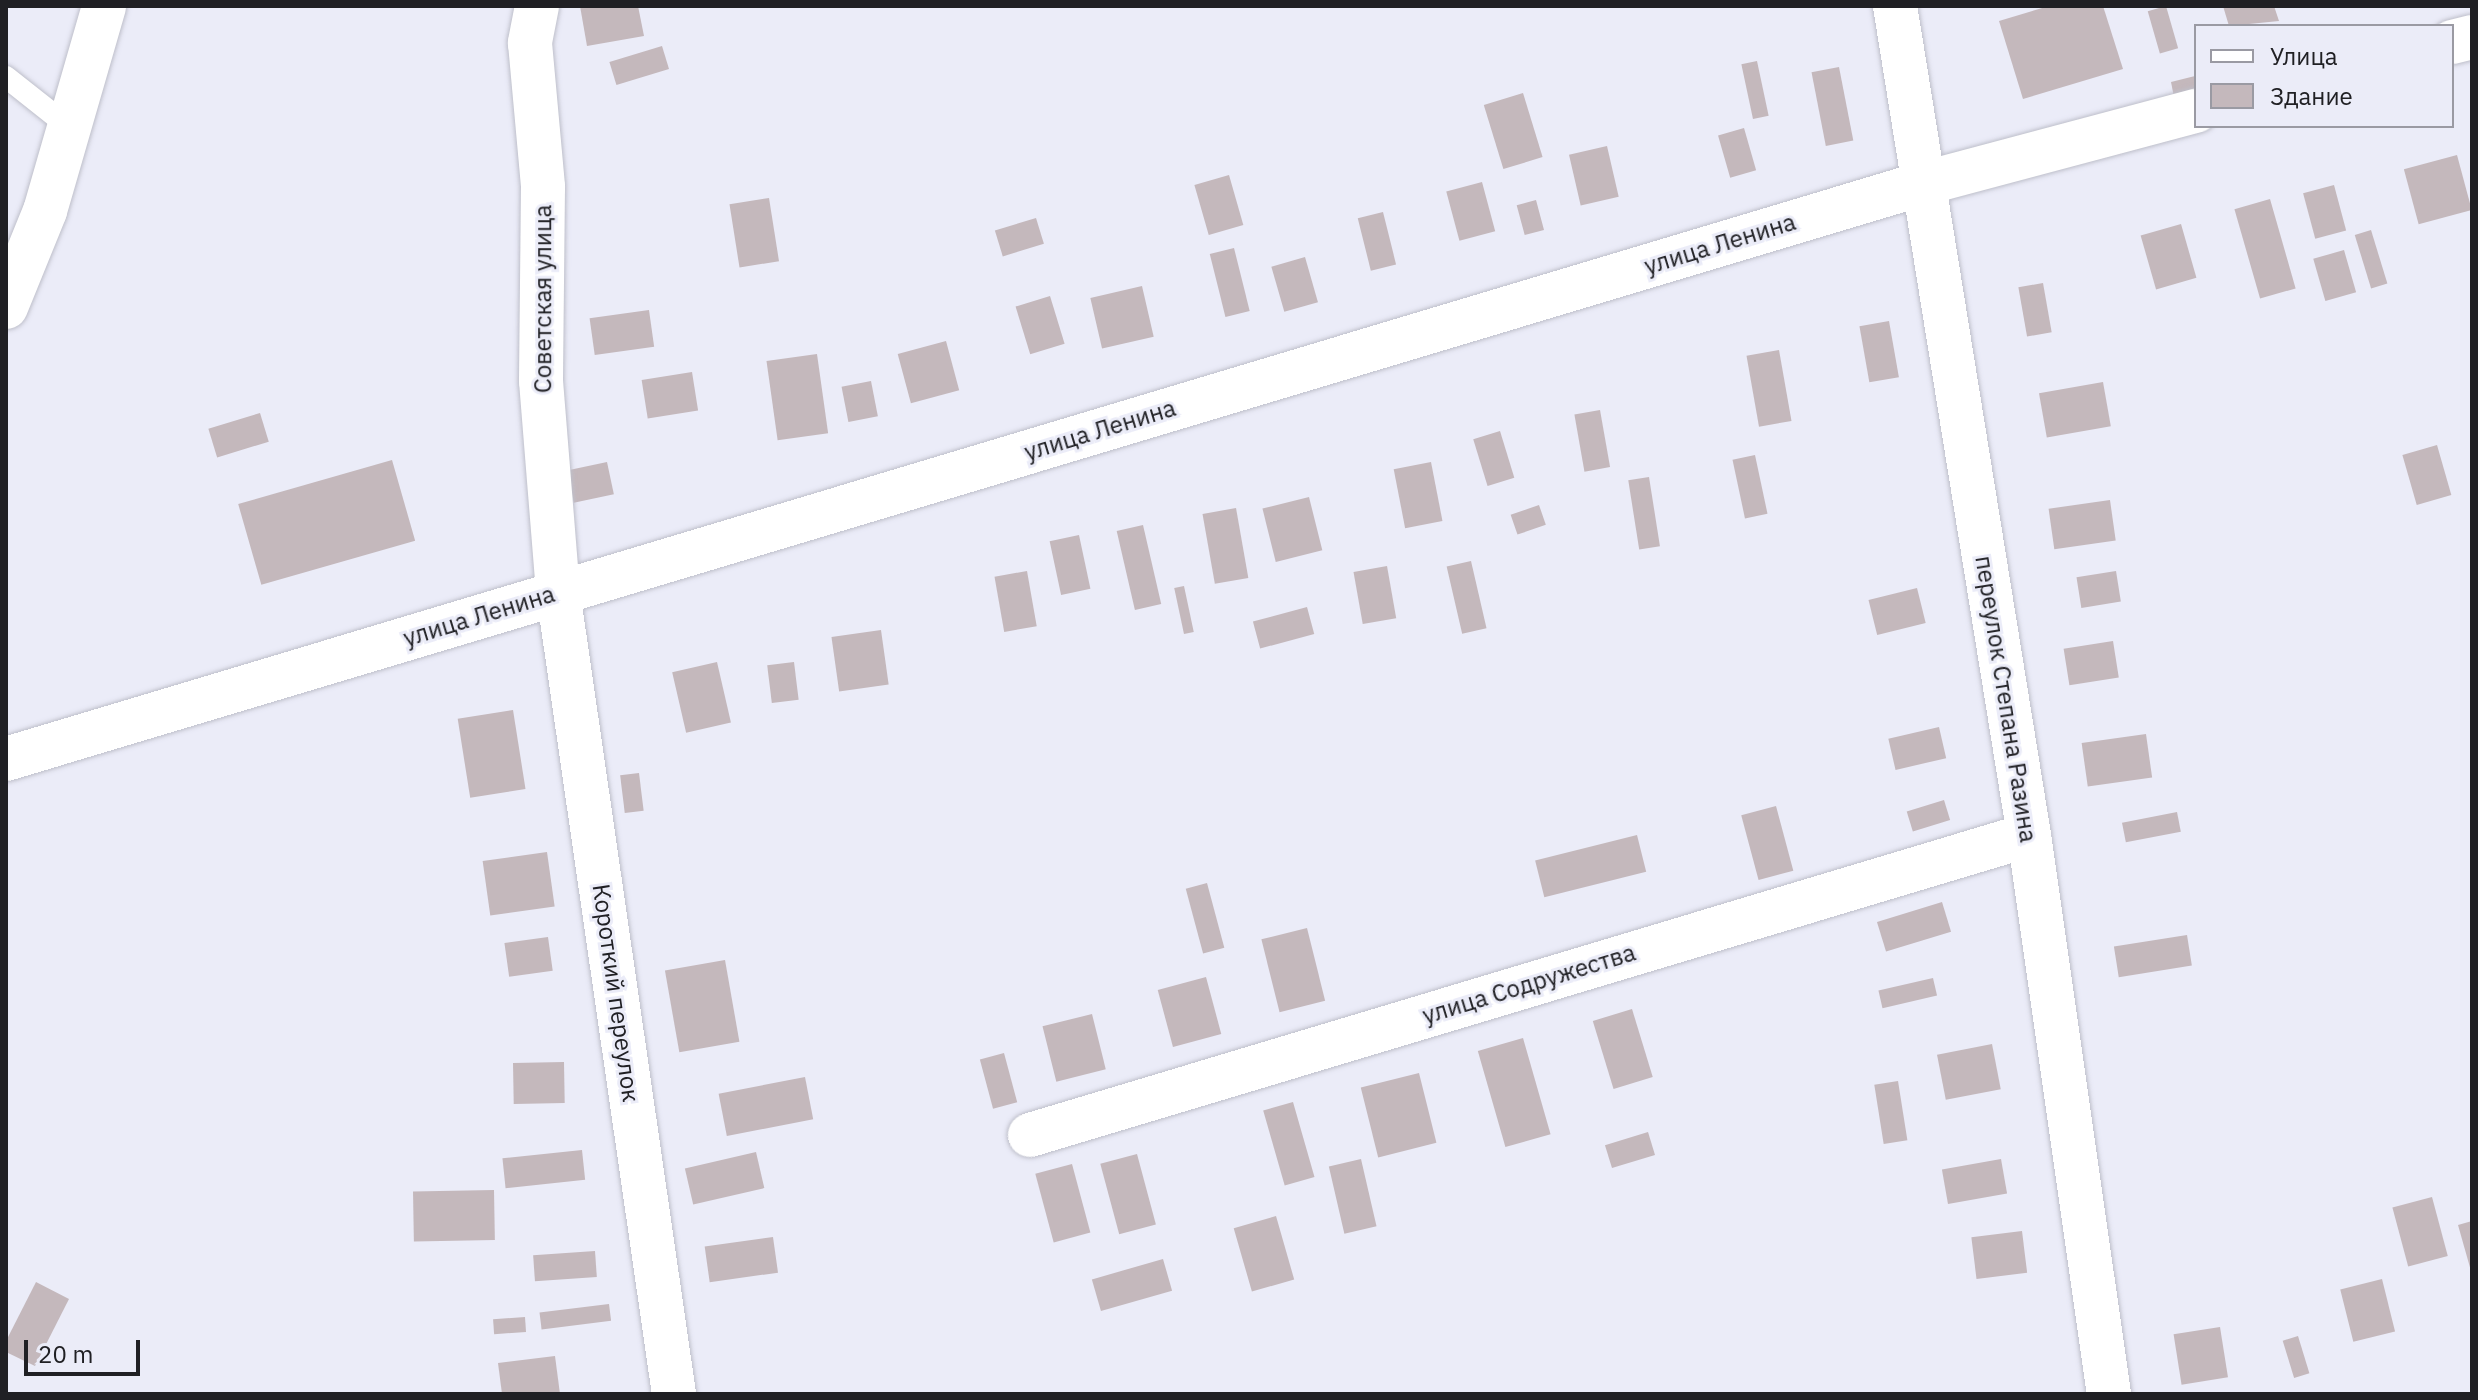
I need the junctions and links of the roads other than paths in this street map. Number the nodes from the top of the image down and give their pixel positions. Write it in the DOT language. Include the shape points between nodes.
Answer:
graph roads {
  1 [pos="104,6"];
  2 [pos="537,6"];
  3 [pos="1895,6"];
  4 [pos="6,77"];
  5 [pos="2194,112"];
  6 [pos="69,127"];
  7 [pos="1921,184"];
  8 [pos="6,307"];
  9 [pos="558,592"];
  10 [pos="6,759"];
  11 [pos="2029,835"];
  12 [pos="1030,1135"];
  13 [pos="674,1394"];
  14 [pos="2109,1394"];
  1 -- 6 [label="street"];
  2 -- 9 [label="street, Советская улица" via="530,43 543,187 541,381"];
  3 -- 7 [label="street, переулок Степана Разина"];
  4 -- 6 [label="lane"];
  5 -- 7 [label="street, улица Ленина"];
  6 -- 8 [label="street" via="45,211"];
  7 -- 9 [label="street, улица Ленина"];
  7 -- 11 [label="street, переулок Степана Разина"];
  9 -- 10 [label="street, улица Ленина"];
  9 -- 13 [label="street, Короткий переулок"];
  11 -- 12 [label="street, улица Содружества"];
  11 -- 14 [label="street, переулок Степана Разина"];
}
